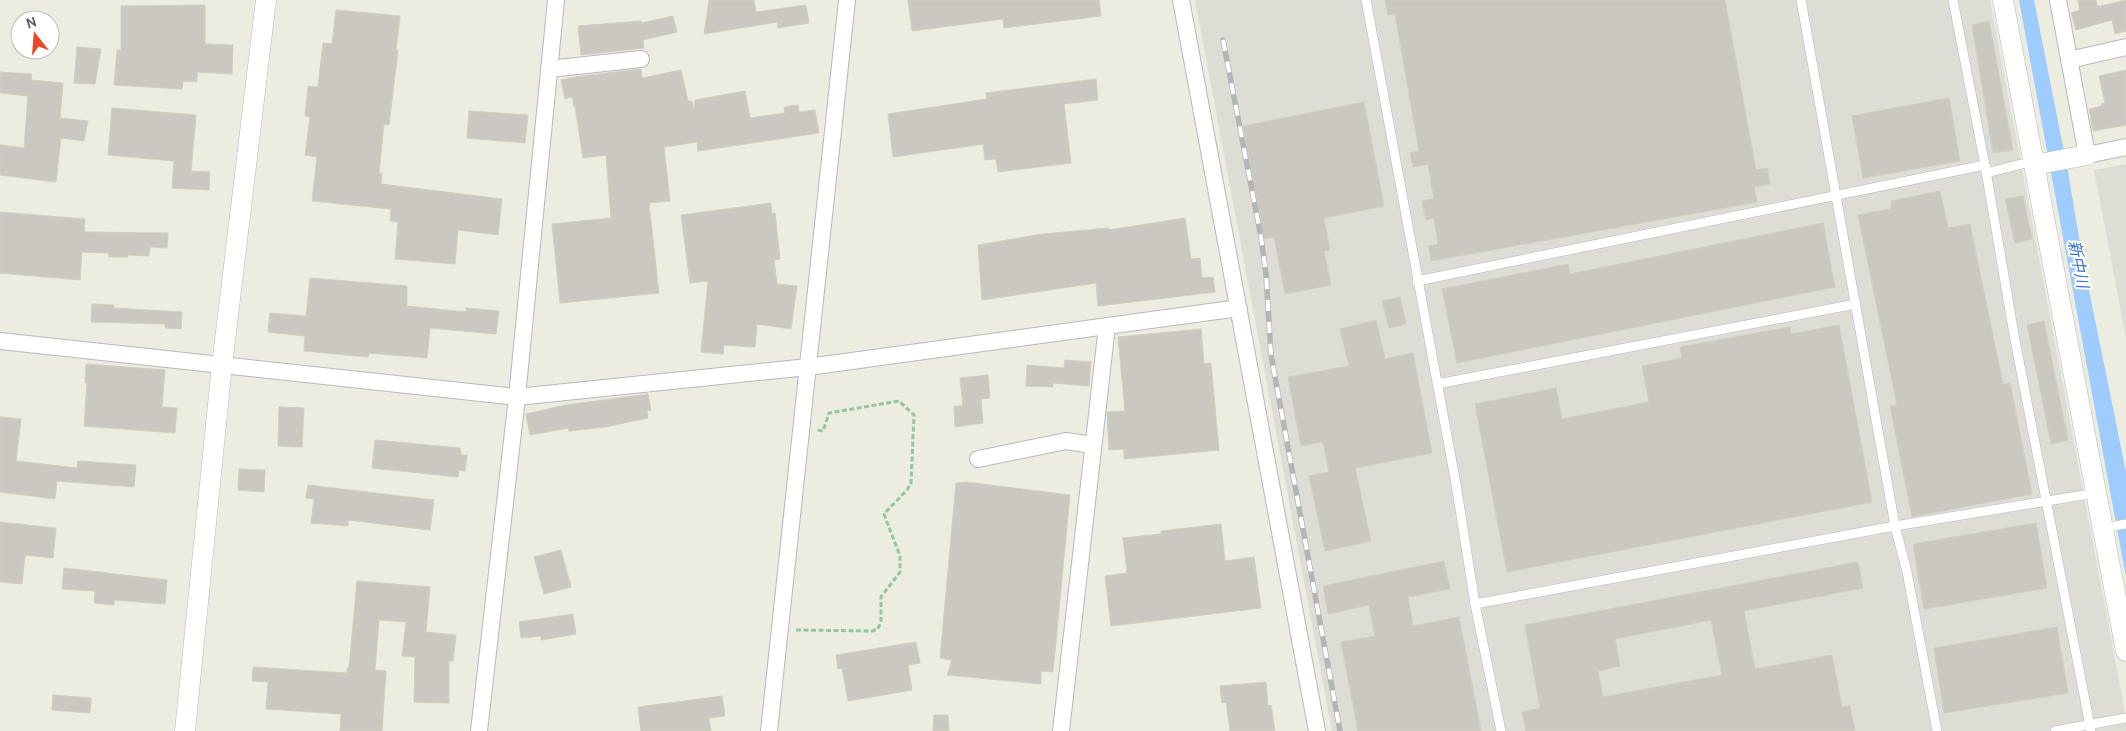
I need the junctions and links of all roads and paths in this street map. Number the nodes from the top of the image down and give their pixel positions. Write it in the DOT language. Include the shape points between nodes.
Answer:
graph roads {
  1 [pos="266,0"];
  2 [pos="556,0"];
  3 [pos="847,0"];
  4 [pos="1182,0"];
  5 [pos="1366,0"];
  6 [pos="1801,0"];
  7 [pos="1953,0"];
  8 [pos="2003,0"];
  9 [pos="2058,0"];
  10 [pos="2126,47"];
  11 [pos="641,60"];
  12 [pos="2069,60"];
  13 [pos="549,69"];
  14 [pos="2126,148"];
  15 [pos="2087,155"];
  16 [pos="2034,163"];
  17 [pos="1986,169"];
  18 [pos="1836,196"];
  19 [pos="1417,280"];
  20 [pos="1856,304"];
  21 [pos="1239,308"];
  22 [pos="1107,326"];
  23 [pos="0,341"];
  24 [pos="222,365"];
  25 [pos="808,367"];
  26 [pos="1437,384"];
  27 [pos="517,397"];
  28 [pos="801,428"];
  29 [pos="1093,445"];
  30 [pos="978,459"];
  31 [pos="2096,493"];
  32 [pos="2046,502"];
  33 [pos="2126,524"];
  34 [pos="1895,526"];
  35 [pos="2103,528"];
  36 [pos="1475,604"];
  37 [pos="780,629"];
  38 [pos="2126,651"];
  39 [pos="2126,718"];
  40 [pos="2090,728"];
  41 [pos="184,731"];
  42 [pos="479,731"];
  43 [pos="769,731"];
  44 [pos="1060,731"];
  45 [pos="1317,731"];
  46 [pos="1501,731"];
  47 [pos="1937,731"];
  48 [pos="2055,731"];
  1 -- 24 [label="street"];
  2 -- 13 [label="street"];
  3 -- 25 [label="street"];
  4 -- 21 [label="street"];
  5 -- 19 [label="lane"];
  6 -- 18 [label="lane"];
  7 -- 17 [label="lane"];
  8 -- 16 [label="street"];
  9 -- 12 [label="street"];
  10 -- 12 [label="street"];
  11 -- 13 [label="street"];
  12 -- 15 [label="street"];
  13 -- 27 [label="street"];
  14 -- 15 [label="street"];
  15 -- 16 [label="street"];
  16 -- 17 [label="lane"];
  16 -- 31 [label="street"];
  17 -- 18 [label="lane"];
  17 -- 32 [label="lane"];
  18 -- 19 [label="lane"];
  18 -- 20 [label="lane"];
  19 -- 26 [label="lane"];
  20 -- 26 [label="lane"];
  20 -- 34 [label="lane"];
  21 -- 22 [label="street"];
  21 -- 45 [label="street"];
  22 -- 25 [label="street"];
  22 -- 29 [label="street"];
  23 -- 24 [label="street"];
  24 -- 27 [label="street"];
  24 -- 41 [label="street"];
  25 -- 27 [label="street"];
  25 -- 28 [label="street"];
  26 -- 36 [label="lane"];
  27 -- 42 [label="street"];
  28 -- 37 [label="street"];
  28 -- 37 [label="path" via="823,431 829,412 899,401 914,415 911,482 884,514 900,556 900,572 881,597 878,629"];
  29 -- 30 [label="street" via="1066,441"];
  29 -- 44 [label="street"];
  31 -- 32 [label="lane"];
  31 -- 35 [label="street"];
  32 -- 34 [label="lane"];
  32 -- 40 [label="lane"];
  33 -- 35 [label="lane"];
  34 -- 36 [label="lane"];
  34 -- 47 [label="lane" via="1907,572"];
  35 -- 38 [label="street"];
  36 -- 46 [label="lane"];
  37 -- 43 [label="street"];
  39 -- 40 [label="lane"];
  40 -- 48 [label="lane"];
}
